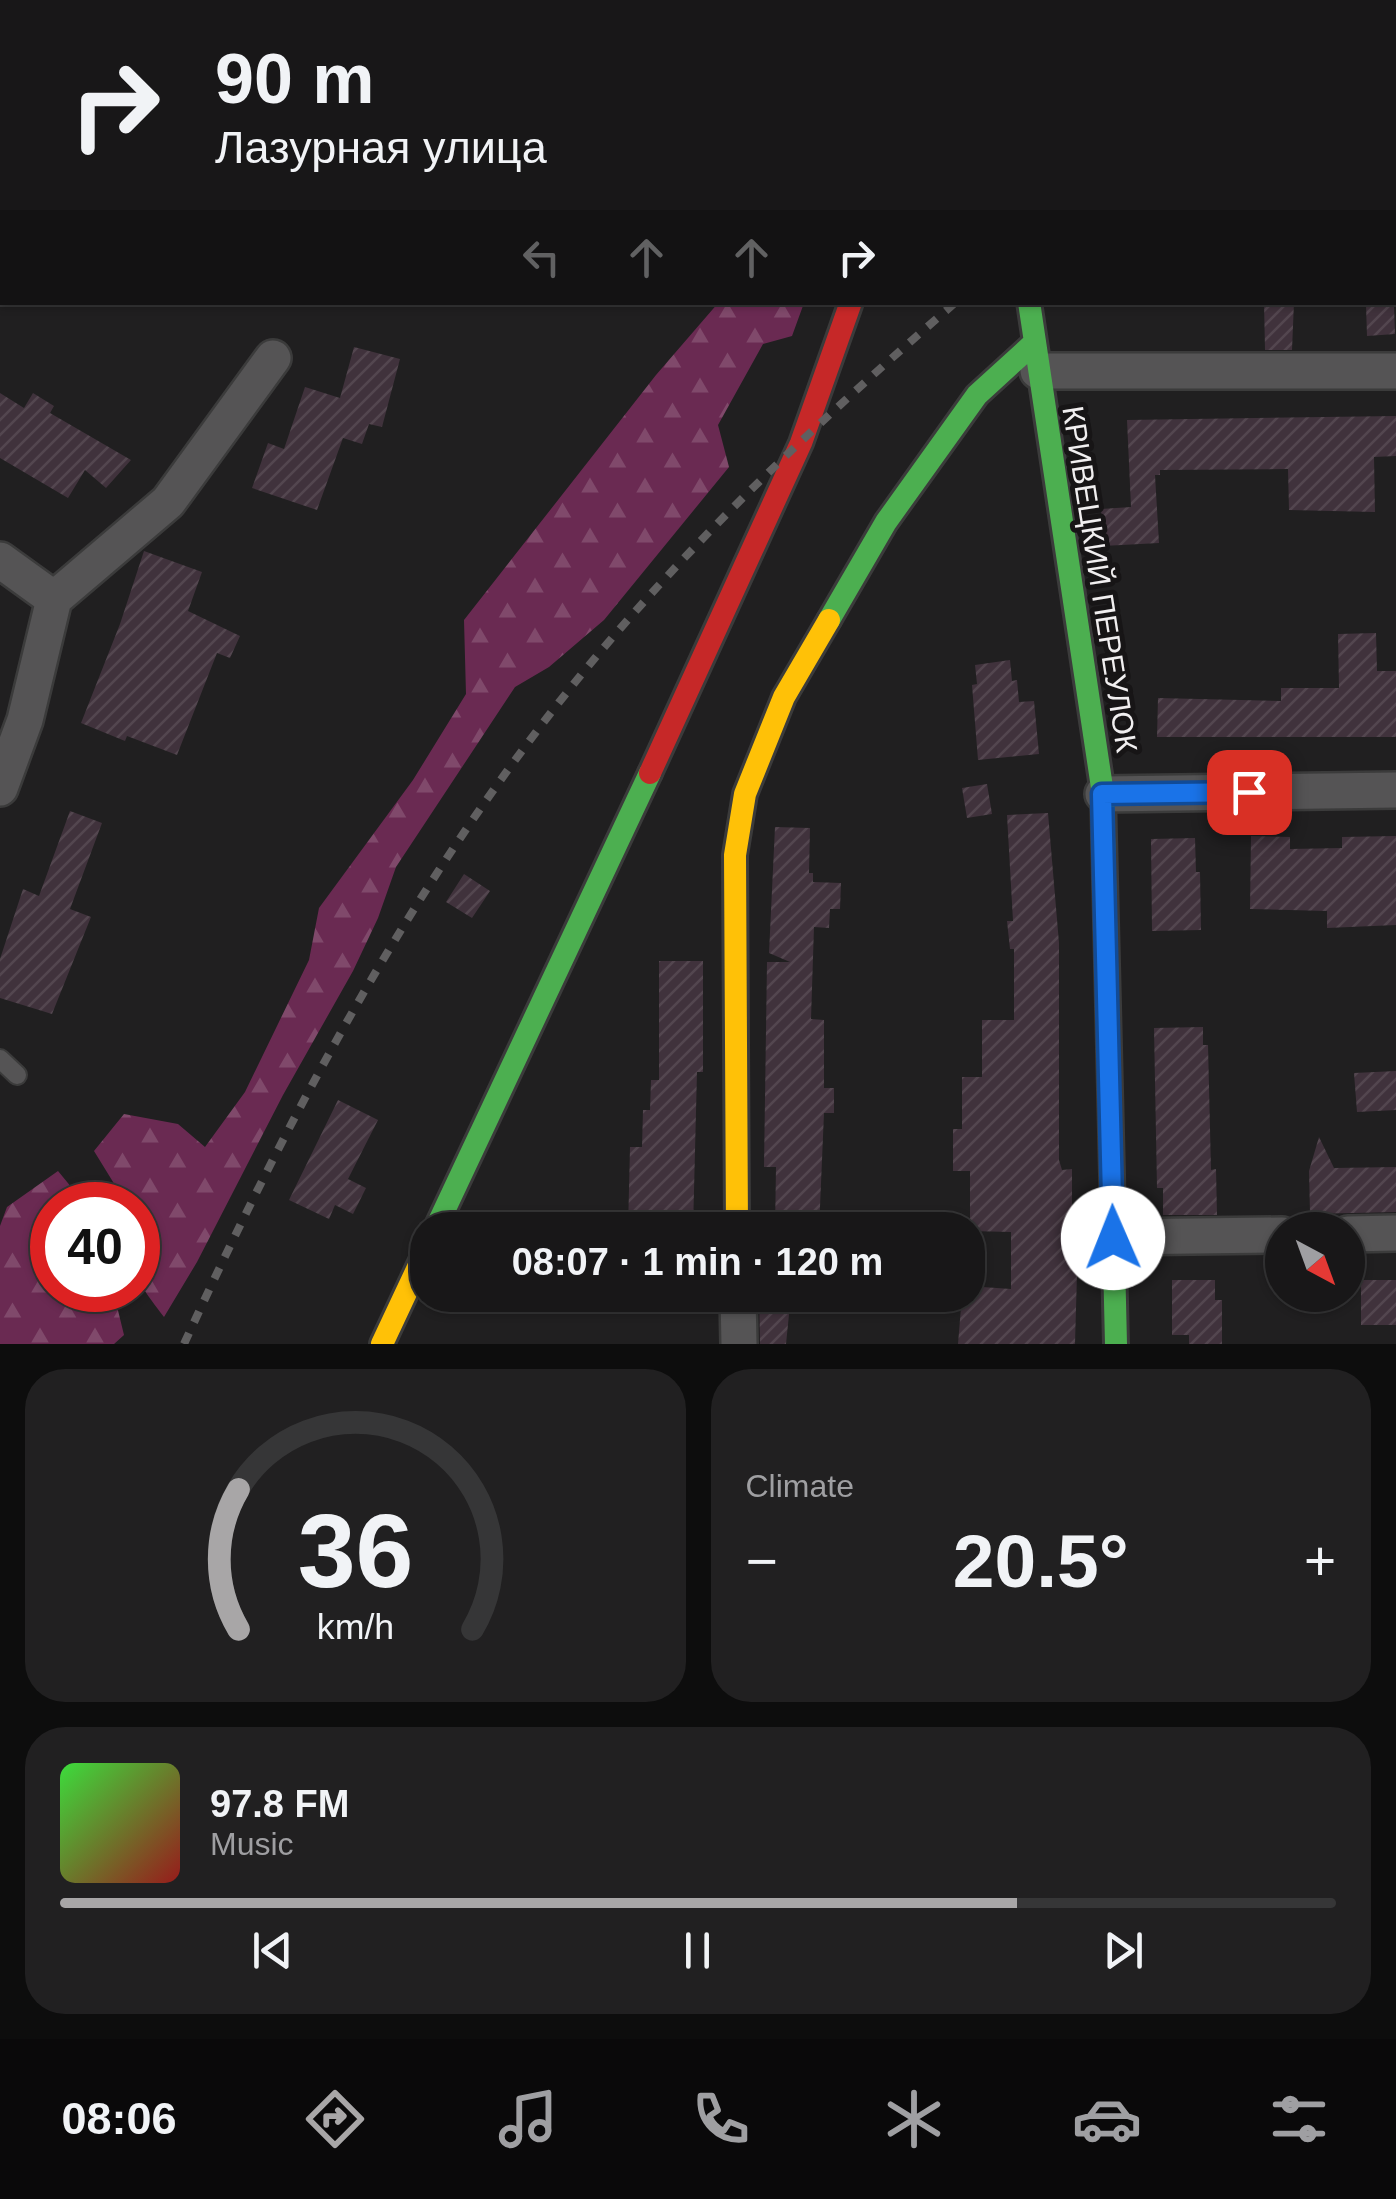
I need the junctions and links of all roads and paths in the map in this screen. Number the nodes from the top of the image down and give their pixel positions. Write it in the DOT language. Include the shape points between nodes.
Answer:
graph roads {
  1 [pos="850,305"];
  2 [pos="1029,305"];
  3 [pos="1036,357"];
  4 [pos="273,358"];
  5 [pos="1396,372"];
  6 [pos="0,560"];
  7 [pos="54,599"];
  8 [pos="0,788"];
  9 [pos="1396,790"];
  10 [pos="1102,794"];
  11 [pos="0,1059"];
  12 [pos="18,1075"];
  13 [pos="443,1212"];
  14 [pos="736,1212"];
  15 [pos="1396,1233"];
  16 [pos="1365,1234"];
  17 [pos="1265,1235"];
  18 [pos="1113,1238"];
  19 [pos="410,1284"];
  20 [pos="738,1312"];
  21 [pos="382,1344"];
  22 [pos="739,1344"];
  23 [pos="1116,1344"];
  1 -- 13 [label="street" via="801,443 716,634"];
  2 -- 3 [label="street, КРИВЕЦКИЙ ПЕРЕУЛОК"];
  3 -- 5 [label="street"];
  3 -- 10 [label="street, КРИВЕЦКИЙ ПЕРЕУЛОК"];
  3 -- 14 [label="street" via="977,395 886,522 784,697 745,794 735,855"];
  4 -- 7 [label="street" via="168,502"];
  6 -- 7 [label="street"];
  7 -- 8 [label="street" via="26,720"];
  9 -- 10 [label="street"];
  10 -- 18 [label="street, КРИВЕЦКИЙ ПЕРЕУЛОК"];
  11 -- 12 [label="lane"];
  15 -- 16 [label="street"];
  17 -- 18 [label="street"];
  18 -- 23 [label="street, КРИВЕЦКИЙ ПЕРЕУЛОК"];
  19 -- 21 [label="street"];
  20 -- 22 [label="street"];
}
